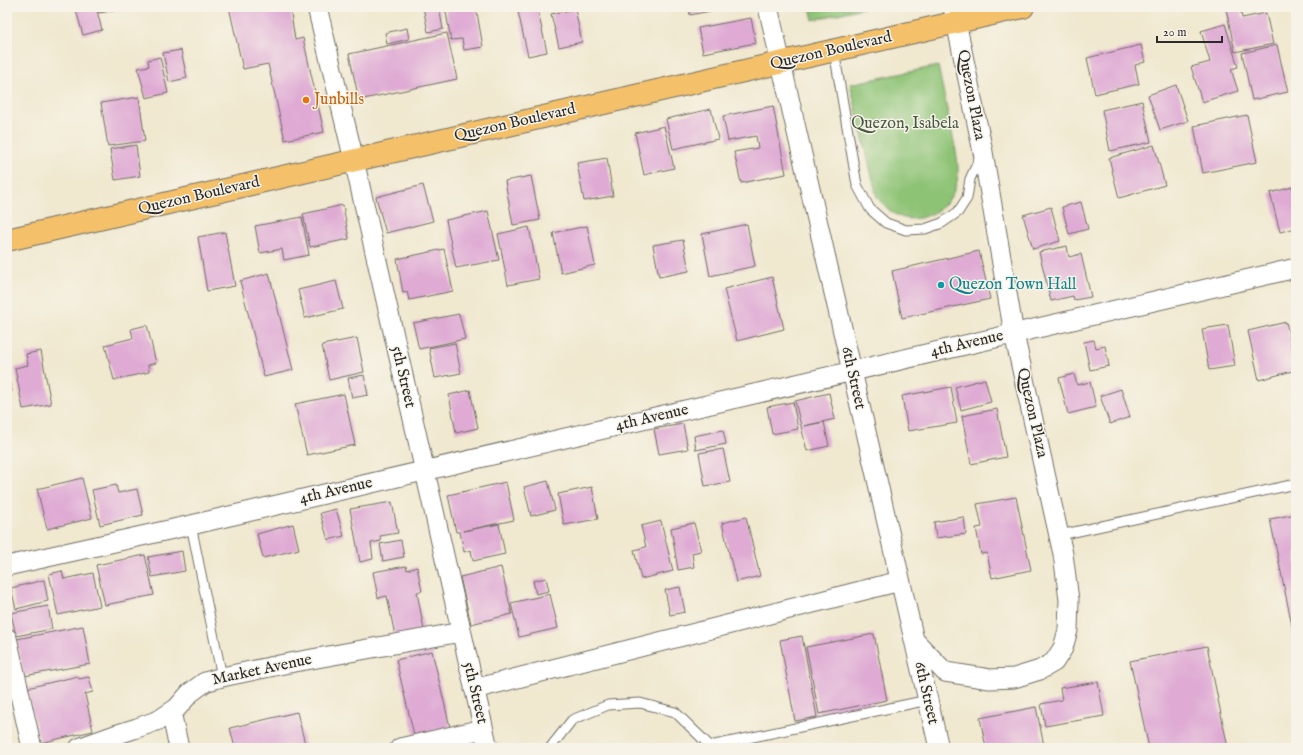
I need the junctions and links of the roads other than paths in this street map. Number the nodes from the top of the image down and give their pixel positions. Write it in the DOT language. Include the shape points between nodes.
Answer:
graph roads {
  1 [pos="317,7"];
  2 [pos="768,7"];
  3 [pos="1015,8"];
  4 [pos="955,15"];
  5 [pos="834,51"];
  6 [pos="781,62"];
  7 [pos="983,152"];
  8 [pos="354,160"];
  9 [pos="7,240"];
  10 [pos="1296,268"];
  11 [pos="1014,334"];
  12 [pos="852,371"];
  13 [pos="425,470"];
  14 [pos="1296,484"];
  15 [pos="191,525"];
  16 [pos="1060,535"];
  17 [pos="7,566"];
  18 [pos="900,581"];
  19 [pos="461,632"];
  20 [pos="7,638"];
  21 [pos="914,640"];
  22 [pos="222,677"];
  23 [pos="474,689"];
  24 [pos="928,700"];
  25 [pos="171,712"];
  26 [pos="483,729"];
  27 [pos="710,747"];
  28 [pos="32,748"];
  29 [pos="79,748"];
  30 [pos="179,748"];
  31 [pos="400,748"];
  32 [pos="488,748"];
  33 [pos="550,748"];
  34 [pos="938,748"];
  1 -- 8 [label="street, 5th Street"];
  2 -- 6 [label="street, 6th Street"];
  3 -- 4 [label="highway, Quezon Boulevard"];
  4 -- 5 [label="highway, Quezon Boulevard"];
  4 -- 7 [label="street, Quezon Plaza"];
  5 -- 6 [label="highway, Quezon Boulevard"];
  5 -- 7 [label="lane" via="857,185 870,209 886,223 906,230 925,229 942,223 958,212 967,198 970,179"];
  6 -- 8 [label="highway, Quezon Boulevard"];
  6 -- 12 [label="street, 6th Street"];
  7 -- 11 [label="street, Quezon Plaza"];
  8 -- 9 [label="highway, Quezon Boulevard"];
  8 -- 13 [label="street, 5th Street"];
  10 -- 11 [label="street, 4th Avenue"];
  11 -- 12 [label="street, 4th Avenue"];
  11 -- 16 [label="street, Quezon Plaza"];
  12 -- 13 [label="street, 4th Avenue"];
  12 -- 18 [label="street, 6th Street"];
  13 -- 15 [label="street, 4th Avenue"];
  13 -- 19 [label="street, 5th Street"];
  14 -- 16 [label="lane"];
  15 -- 17 [label="street, 4th Avenue"];
  15 -- 22 [label="lane"];
  16 -- 21 [label="street, Quezon Plaza" via="1069,600 1068,630 1063,648 1054,662 1040,670 1014,678 990,680 945,672"];
  18 -- 21 [label="street, 6th Street"];
  18 -- 23 [label="street"];
  19 -- 22 [label="street, Market Avenue"];
  19 -- 23 [label="street, 5th Street"];
  20 -- 28 [label="street"];
  21 -- 24 [label="street, 6th Street"];
  22 -- 25 [label="street, Market Avenue" via="205,682"];
  23 -- 26 [label="street, 5th Street"];
  24 -- 27 [label="lane"];
  24 -- 34 [label="street, 6th Street"];
  25 -- 29 [label="street, Market Avenue" via="159,720"];
  25 -- 30 [label="street"];
  26 -- 31 [label="street"];
  26 -- 32 [label="street, 5th Street"];
  27 -- 33 [label="lane" via="675,712 640,703 608,705 572,720"];
}
